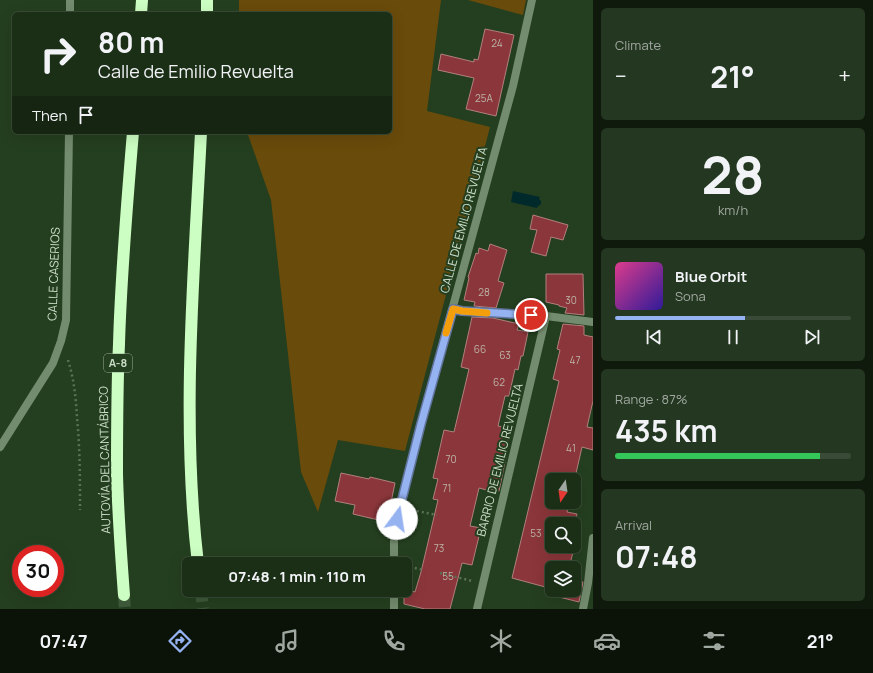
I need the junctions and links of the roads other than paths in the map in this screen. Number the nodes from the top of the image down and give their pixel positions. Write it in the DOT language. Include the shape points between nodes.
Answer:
graph roads {
  1 [pos="70,0"];
  2 [pos="138,0"];
  3 [pos="142,0"];
  4 [pos="207,0"];
  5 [pos="532,0"];
  6 [pos="70,12"];
  7 [pos="140,12"];
  8 [pos="140,12"];
  9 [pos="207,12"];
  10 [pos="69,134"];
  11 [pos="133,134"];
  12 [pos="201,134"];
  13 [pos="453,309"];
  14 [pos="546,316"];
  15 [pos="593,322"];
  16 [pos="0,447"];
  17 [pos="593,543"];
  18 [pos="197,557"];
  19 [pos="394,557"];
  20 [pos="124,595"];
  21 [pos="394,597"];
  22 [pos="394,609"];
  23 [pos="477,609"];
  24 [pos="583,609"];
  1 -- 6 [label="street"];
  2 -- 7 [label="highway"];
  3 -- 8 [label="highway"];
  4 -- 9 [label="highway"];
  5 -- 13 [label="street, CALLE DE EMILIO REVUELTA" via="513,86"];
  10 -- 16 [label="street, CALLE CASERIOS" via="67,304 62,341 46,375"];
  11 -- 20 [label="highway, AUTOVÍA DEL CANTÁBRICO / A-8" via="122,277 117,424"];
  12 -- 18 [label="highway" via="190,382 190,462"];
  13 -- 14 [label="street, CALLE DE EMILIO REVUELTA"];
  13 -- 19 [label="street" via="394,531"];
  14 -- 15 [label="street, CALLE DE EMILIO REVUELTA"];
  14 -- 23 [label="street, BARRIO DE EMILIO REVUELTA"];
  17 -- 24 [label="street"];
  21 -- 22 [label="street"];
}
